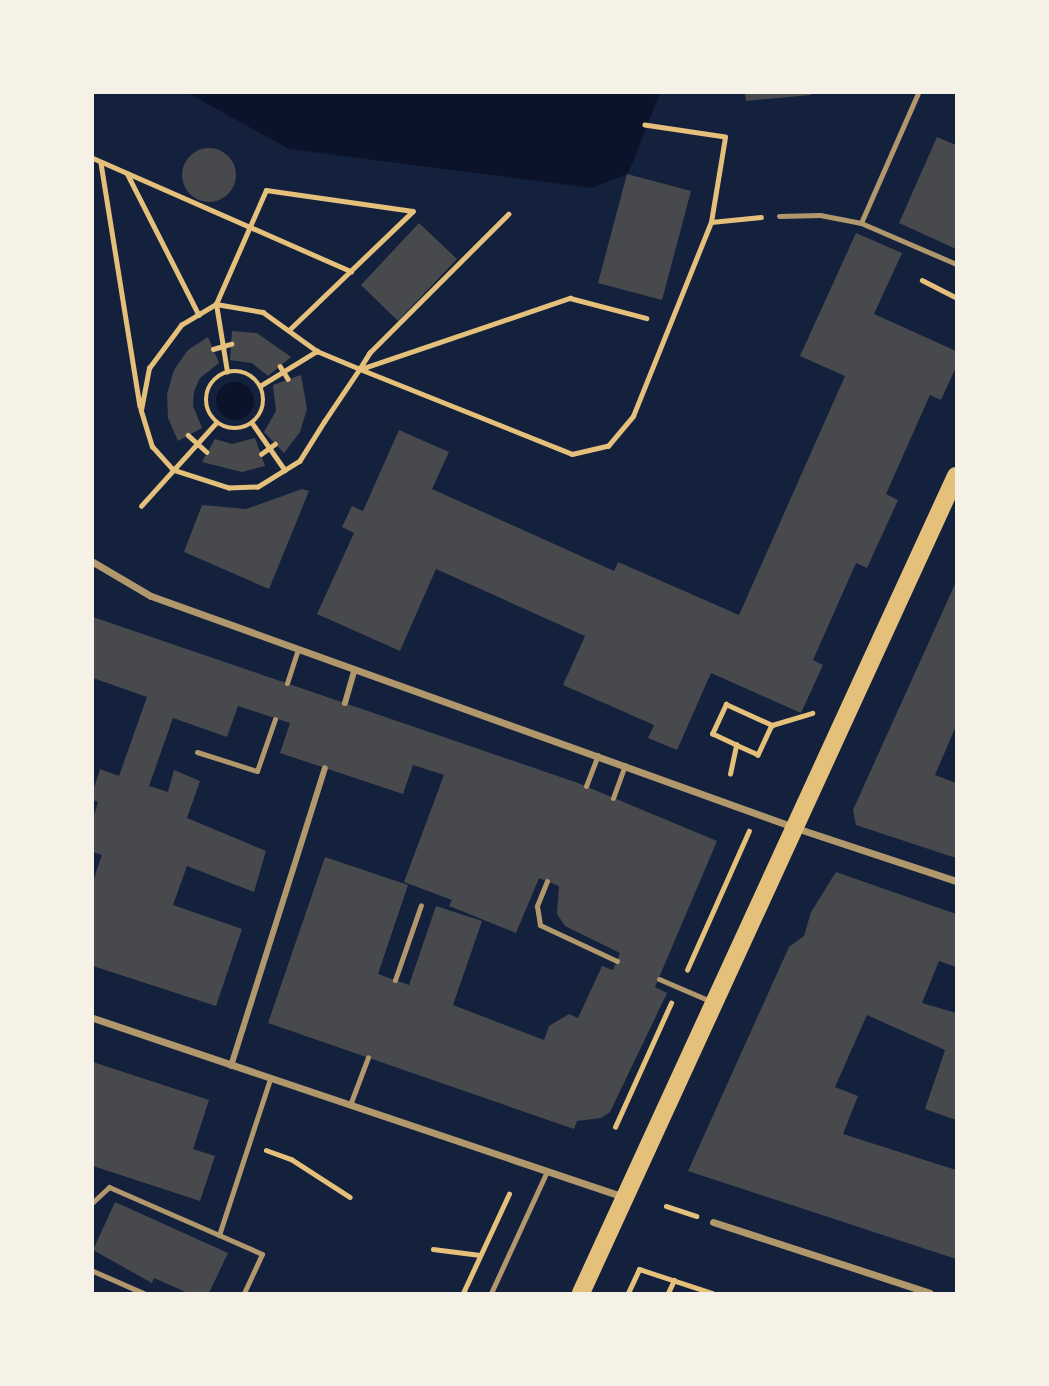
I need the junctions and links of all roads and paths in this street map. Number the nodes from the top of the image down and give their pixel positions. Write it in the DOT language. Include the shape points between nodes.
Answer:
graph roads {
  1 [pos="918,93"];
  2 [pos="645,125"];
  3 [pos="93,158"];
  4 [pos="101,162"];
  5 [pos="127,173"];
  6 [pos="509,214"];
  7 [pos="779,216"];
  8 [pos="711,222"];
  9 [pos="861,223"];
  10 [pos="250,227"];
  11 [pos="956,264"];
  12 [pos="351,271"];
  13 [pos="922,280"];
  14 [pos="956,297"];
  15 [pos="216,304"];
  16 [pos="199,315"];
  17 [pos="646,318"];
  18 [pos="290,329"];
  19 [pos="231,344"];
  20 [pos="223,345"];
  21 [pos="213,349"];
  22 [pos="317,351"];
  23 [pos="282,368"];
  24 [pos="360,369"];
  25 [pos="227,372"];
  26 [pos="288,379"];
  27 [pos="260,386"];
  28 [pos="141,410"];
  29 [pos="216,423"];
  30 [pos="253,424"];
  31 [pos="188,435"];
  32 [pos="275,444"];
  33 [pos="196,445"];
  34 [pos="270,449"];
  35 [pos="207,452"];
  36 [pos="261,454"];
  37 [pos="173,470"];
  38 [pos="285,470"];
  39 [pos="956,476"];
  40 [pos="141,506"];
  41 [pos="93,562"];
  42 [pos="298,649"];
  43 [pos="355,669"];
  44 [pos="287,683"];
  45 [pos="345,703"];
  46 [pos="812,713"];
  47 [pos="275,719"];
  48 [pos="772,725"];
  49 [pos="736,746"];
  50 [pos="197,752"];
  51 [pos="598,755"];
  52 [pos="625,765"];
  53 [pos="326,768"];
  54 [pos="730,774"];
  55 [pos="586,786"];
  56 [pos="613,798"];
  57 [pos="758,812"];
  58 [pos="796,828"];
  59 [pos="547,881"];
  60 [pos="956,881"];
  61 [pos="421,905"];
  62 [pos="617,961"];
  63 [pos="659,979"];
  64 [pos="395,980"];
  65 [pos="679,987"];
  66 [pos="715,1003"];
  67 [pos="93,1018"];
  68 [pos="368,1057"];
  69 [pos="231,1066"];
  70 [pos="271,1079"];
  71 [pos="351,1105"];
  72 [pos="615,1127"];
  73 [pos="249,1144"];
  74 [pos="547,1171"];
  75 [pos="509,1194"];
  76 [pos="350,1197"];
  77 [pos="624,1197"];
  78 [pos="93,1203"];
  79 [pos="666,1206"];
  80 [pos="713,1222"];
  81 [pos="219,1235"];
  82 [pos="433,1249"];
  83 [pos="481,1255"];
  84 [pos="93,1271"];
  85 [pos="674,1280"];
  86 [pos="143,1293"];
  87 [pos="244,1293"];
  88 [pos="463,1293"];
  89 [pos="491,1293"];
  90 [pos="581,1293"];
  91 [pos="628,1293"];
  92 [pos="668,1293"];
  93 [pos="712,1293"];
  94 [pos="930,1293"];
  1 -- 9 [label="lane"];
  2 -- 8 [label="path" via="724,137"];
  3 -- 4 [label="path"];
  4 -- 5 [label="path"];
  4 -- 28 [label="path"];
  5 -- 10 [label="path"];
  5 -- 16 [label="path"];
  6 -- 24 [label="path" via="370,353"];
  7 -- 8 [label="path"];
  7 -- 9 [label="lane" via="820,215"];
  8 -- 24 [label="path" via="633,416 608,446 572,454"];
  9 -- 11 [label="lane"];
  10 -- 12 [label="path"];
  10 -- 12 [label="path" via="266,190 413,211"];
  10 -- 15 [label="path"];
  12 -- 18 [label="path"];
  13 -- 14 [label="path"];
  15 -- 16 [label="path"];
  15 -- 18 [label="path" via="263,312"];
  15 -- 20 [label="path"];
  16 -- 28 [label="path" via="181,325 149,368"];
  17 -- 24 [label="path" via="570,298"];
  18 -- 22 [label="path"];
  19 -- 20 [label="path"];
  20 -- 21 [label="path"];
  20 -- 25 [label="path"];
  22 -- 23 [label="path"];
  22 -- 24 [label="path"];
  23 -- 26 [label="path"];
  23 -- 27 [label="path"];
  24 -- 38 [label="path" via="300,461"];
  25 -- 27 [label="path" via="245,373"];
  25 -- 29 [label="path" via="212,382 206,394 209,415"];
  27 -- 30 [label="path" via="264,401"];
  28 -- 37 [label="path" via="152,447"];
  29 -- 30 [label="path" via="240,430"];
  29 -- 33 [label="path"];
  30 -- 34 [label="path"];
  31 -- 33 [label="path"];
  32 -- 34 [label="path"];
  33 -- 35 [label="path"];
  33 -- 37 [label="path"];
  34 -- 36 [label="path"];
  34 -- 38 [label="path"];
  37 -- 38 [label="path" via="229,488 258,487"];
  37 -- 40 [label="path"];
  39 -- 58 [label="main road"];
  41 -- 42 [label="street" via="151,596"];
  42 -- 43 [label="street"];
  42 -- 44 [label="lane"];
  43 -- 45 [label="street"];
  43 -- 51 [label="street"];
  46 -- 48 [label="path"];
  47 -- 50 [label="lane" via="257,771"];
  48 -- 49 [label="path" via="758,755"];
  48 -- 49 [label="path" via="726,704 712,734"];
  49 -- 54 [label="path"];
  51 -- 52 [label="street"];
  51 -- 55 [label="lane"];
  52 -- 56 [label="lane"];
  52 -- 57 [label="street"];
  53 -- 69 [label="street"];
  57 -- 58 [label="street"];
  57 -- 65 [label="path"];
  58 -- 60 [label="street"];
  58 -- 66 [label="main road"];
  59 -- 62 [label="lane" via="537,906 540,925"];
  61 -- 64 [label="lane"];
  63 -- 65 [label="lane"];
  65 -- 66 [label="lane"];
  65 -- 72 [label="path"];
  66 -- 77 [label="main road"];
  67 -- 69 [label="street"];
  68 -- 71 [label="lane"];
  69 -- 70 [label="street"];
  70 -- 71 [label="street"];
  70 -- 73 [label="lane"];
  71 -- 74 [label="street"];
  73 -- 76 [label="path" via="291,1159"];
  73 -- 81 [label="lane"];
  74 -- 77 [label="street"];
  74 -- 89 [label="lane"];
  75 -- 83 [label="path"];
  77 -- 90 [label="main road"];
  78 -- 81 [label="lane" via="109,1187"];
  79 -- 80 [label="path"];
  80 -- 94 [label="street"];
  81 -- 87 [label="lane" via="262,1254"];
  82 -- 83 [label="path"];
  83 -- 88 [label="path"];
  84 -- 86 [label="lane"];
  85 -- 91 [label="path" via="639,1269"];
  85 -- 92 [label="path"];
  85 -- 93 [label="path"];
}
